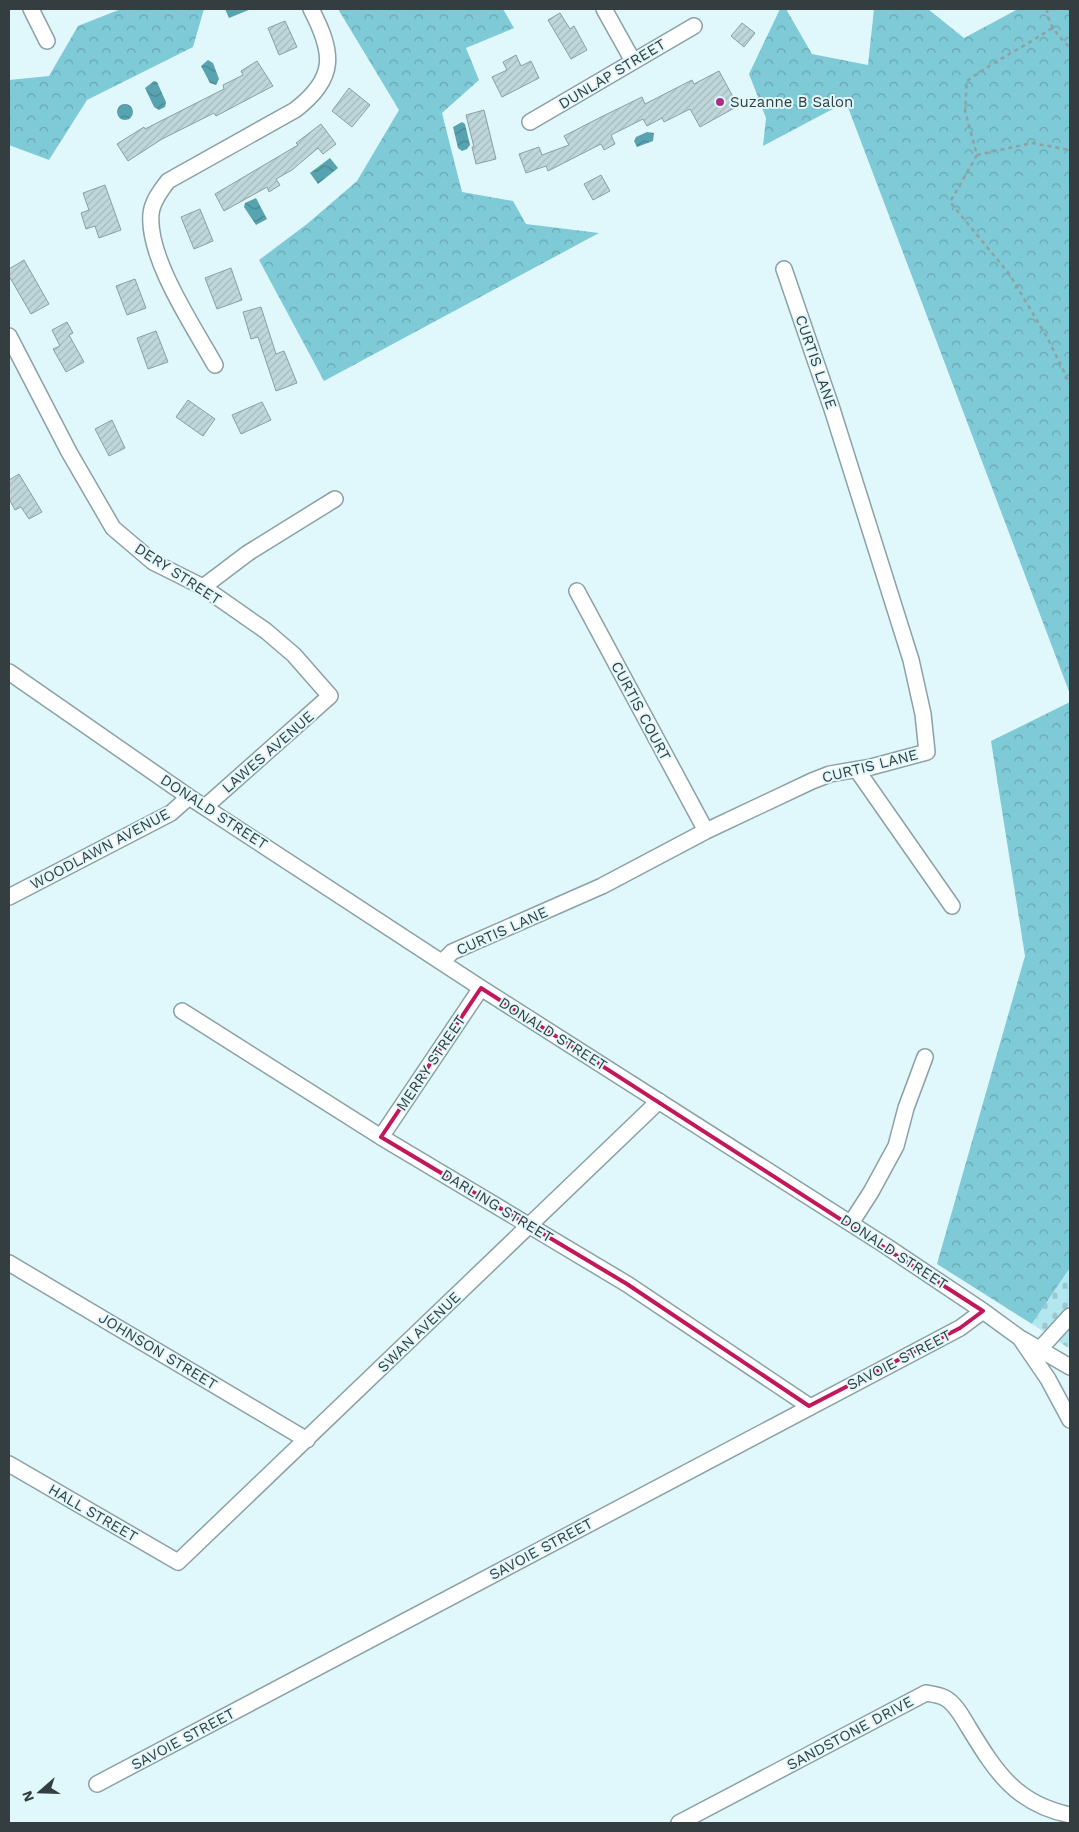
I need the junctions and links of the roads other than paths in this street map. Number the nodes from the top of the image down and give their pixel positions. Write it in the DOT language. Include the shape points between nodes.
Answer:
graph roads {
  1 [pos="31,9"];
  2 [pos="311,9"];
  3 [pos="604,9"];
  4 [pos="694,26"];
  5 [pos="47,41"];
  6 [pos="633,61"];
  7 [pos="530,122"];
  8 [pos="784,269"];
  9 [pos="9,336"];
  10 [pos="215,365"];
  11 [pos="335,499"];
  12 [pos="203,587"];
  13 [pos="577,591"];
  14 [pos="9,672"];
  15 [pos="330,696"];
  16 [pos="857,770"];
  17 [pos="189,797"];
  18 [pos="205,807"];
  19 [pos="706,831"];
  20 [pos="9,897"];
  21 [pos="952,906"];
  22 [pos="442,962"];
  23 [pos="481,988"];
  24 [pos="182,1011"];
  25 [pos="926,1057"];
  26 [pos="659,1101"];
  27 [pos="381,1137"];
  28 [pos="850,1223"];
  29 [pos="530,1226"];
  30 [pos="9,1263"];
  31 [pos="983,1311"];
  32 [pos="1070,1316"];
  33 [pos="1020,1338"];
  34 [pos="1040,1349"];
  35 [pos="1070,1367"];
  36 [pos="809,1406"];
  37 [pos="1070,1420"];
  38 [pos="307,1440"];
  39 [pos="9,1464"];
  40 [pos="178,1562"];
  41 [pos="97,1784"];
  42 [pos="1070,1815"];
  43 [pos="680,1823"];
  1 -- 5 [label="street"];
  2 -- 10 [label="street" via="324,33 329,57 325,78 312,97 295,110 168,181 156,197 150,214 154,246 168,279"];
  3 -- 6 [label="street"];
  4 -- 6 [label="street, DUNLAP STREET"];
  6 -- 7 [label="street, DUNLAP STREET"];
  8 -- 16 [label="street, CURTIS LANE" via="888,583 923,714 927,752"];
  9 -- 12 [label="street, DERY STREET" via="113,528 154,562"];
  11 -- 12 [label="street" via="248,553"];
  12 -- 15 [label="street, DERY STREET" via="294,655"];
  13 -- 19 [label="street, CURTIS COURT"];
  14 -- 17 [label="street, DONALD STREET"];
  15 -- 18 [label="street, LAWES AVENUE"];
  16 -- 19 [label="street, CURTIS LANE" via="830,774 812,781"];
  16 -- 21 [label="street"];
  17 -- 18 [label="street, DONALD STREET"];
  17 -- 20 [label="street, WOODLAWN AVENUE" via="170,813"];
  18 -- 22 [label="street, DONALD STREET"];
  19 -- 22 [label="street, CURTIS LANE" via="602,886 452,952"];
  22 -- 23 [label="street, DONALD STREET"];
  23 -- 26 [label="street, DONALD STREET"];
  23 -- 27 [label="street, MERRY STREET"];
  24 -- 27 [label="street, DARLING STREET"];
  25 -- 28 [label="street" via="906,1108 896,1146"];
  26 -- 28 [label="street, DONALD STREET"];
  26 -- 29 [label="street, SWAN AVENUE"];
  27 -- 29 [label="street, DARLING STREET"];
  28 -- 31 [label="street, DONALD STREET"];
  29 -- 36 [label="street, DARLING STREET" via="627,1284"];
  29 -- 38 [label="street, SWAN AVENUE"];
  30 -- 38 [label="street, JOHNSON STREET"];
  31 -- 33 [label="street, DONALD STREET"];
  31 -- 36 [label="street, SAVOIE STREET" via="960,1328"];
  32 -- 34 [label="street"];
  33 -- 34 [label="street"];
  33 -- 37 [label="street, DONALD STREET" via="1048,1379"];
  34 -- 35 [label="street"];
  36 -- 41 [label="street, SAVOIE STREET"];
  38 -- 40 [label="street, SWAN AVENUE"];
  39 -- 40 [label="street, HALL STREET"];
  42 -- 43 [label="street, SANDSTONE DRIVE" via="1055,1812 1023,1797 997,1771 958,1710 946,1698 926,1693"];
}
